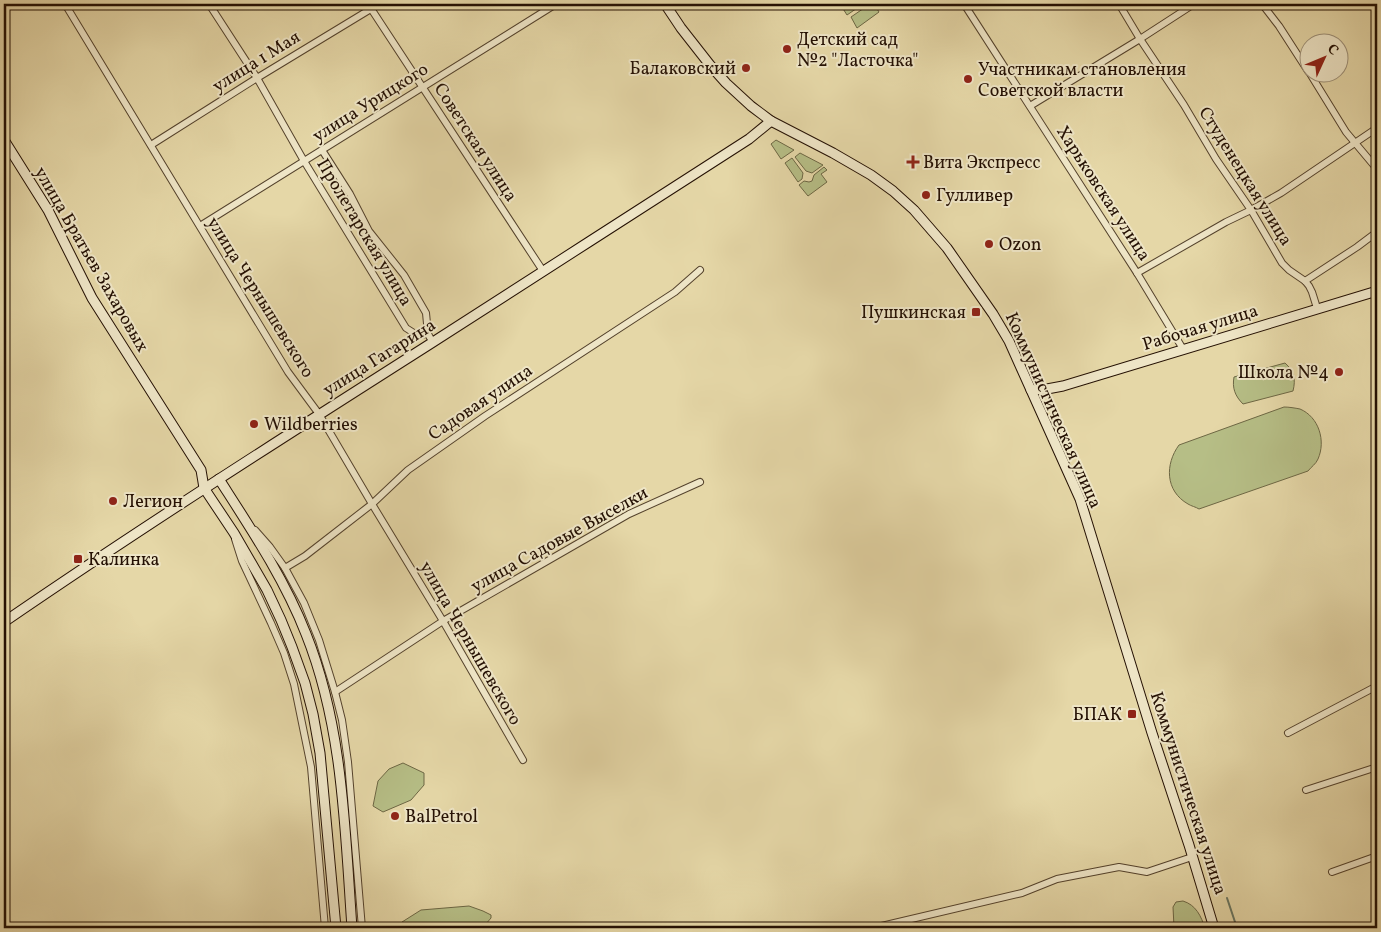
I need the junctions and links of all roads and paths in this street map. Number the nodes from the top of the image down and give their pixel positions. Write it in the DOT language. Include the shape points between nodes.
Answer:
graph roads {
  1 [pos="65,4"];
  2 [pos="209,4"];
  3 [pos="379,4"];
  4 [pos="556,4"];
  5 [pos="665,4"];
  6 [pos="964,4"];
  7 [pos="1119,4"];
  8 [pos="1194,4"];
  9 [pos="1262,4"];
  10 [pos="370,6"];
  11 [pos="1140,39"];
  12 [pos="1298,55"];
  13 [pos="257,78"];
  14 [pos="1315,82"];
  15 [pos="423,88"];
  16 [pos="1030,106"];
  17 [pos="771,121"];
  18 [pos="1377,128"];
  19 [pos="4,140"];
  20 [pos="1355,143"];
  21 [pos="151,144"];
  22 [pos="322,150"];
  23 [pos="304,161"];
  24 [pos="1377,169"];
  25 [pos="1250,210"];
  26 [pos="200,226"];
  27 [pos="1377,232"];
  28 [pos="700,270"];
  29 [pos="542,272"];
  30 [pos="1137,273"];
  31 [pos="1305,281"];
  32 [pos="1377,290"];
  33 [pos="1317,308"];
  34 [pos="430,339"];
  35 [pos="1183,349"];
  36 [pos="1031,390"];
  37 [pos="320,414"];
  38 [pos="201,470"];
  39 [pos="219,479"];
  40 [pos="700,482"];
  41 [pos="204,488"];
  42 [pos="372,504"];
  43 [pos="248,524"];
  44 [pos="234,533"];
  45 [pos="285,568"];
  46 [pos="443,621"];
  47 [pos="4,622"];
  48 [pos="1377,686"];
  49 [pos="335,692"];
  50 [pos="1288,733"];
  51 [pos="523,760"];
  52 [pos="1377,767"];
  53 [pos="1306,790"];
  54 [pos="1192,856"];
  55 [pos="1377,856"];
  56 [pos="1332,872"];
  57 [pos="325,928"];
  58 [pos="336,928"];
  59 [pos="352,928"];
  60 [pos="362,928"];
  61 [pos="873,928"];
  62 [pos="1214,928"];
  1 -- 21 [label="street, улица Чернышевского"];
  2 -- 13 [label="street, Пролетарская улица"];
  3 -- 10 [label="street, улица 1 Мая"];
  4 -- 15 [label="street, улица Урицкого"];
  5 -- 17 [label="main road, Коммунистическая улица" via="726,83"];
  6 -- 16 [label="street, Харьковская улица"];
  7 -- 11 [label="street, Студенецкая улица"];
  8 -- 11 [label="street"];
  9 -- 12 [label="street"];
  10 -- 13 [label="street, улица 1 Мая"];
  10 -- 15 [label="street, Советская улица"];
  11 -- 16 [label="street"];
  11 -- 25 [label="street, Студенецкая улица"];
  13 -- 21 [label="street, улица 1 Мая"];
  13 -- 23 [label="street, Пролетарская улица"];
  14 -- 20 [label="street"];
  15 -- 22 [label="street, улица Урицкого"];
  15 -- 29 [label="street, Советская улица"];
  16 -- 30 [label="street, Харьковская улица"];
  17 -- 29 [label="main road, улица Гагарина" via="749,139"];
  17 -- 36 [label="main road, Коммунистическая улица" via="871,175 914,210 947,248 993,314"];
  18 -- 20 [label="street"];
  19 -- 38 [label="main road, улица Братьев Захаровых" via="48,210 92,298"];
  20 -- 24 [label="street"];
  20 -- 25 [label="street" via="1282,193"];
  21 -- 26 [label="street, улица Чернышевского"];
  22 -- 23 [label="street, улица Урицкого"];
  22 -- 34 [label="street, Пролетарская улица" via="369,231 404,276 426,313"];
  23 -- 26 [label="street, улица Урицкого"];
  23 -- 34 [label="street, Пролетарская улица" via="406,328"];
  25 -- 30 [label="street"];
  25 -- 31 [label="street, Студенецкая улица" via="1282,263"];
  26 -- 37 [label="street, улица Чернышевского" via="288,372"];
  27 -- 31 [label="street"];
  28 -- 42 [label="street, Садовая улица" via="675,292 423,459"];
  29 -- 34 [label="main road, улица Гагарина"];
  30 -- 35 [label="street, Харьковская улица"];
  31 -- 33 [label="street, Студенецкая улица"];
  32 -- 33 [label="main road, Рабочая улица"];
  33 -- 35 [label="main road, Рабочая улица"];
  34 -- 37 [label="main road, улица Гагарина"];
  35 -- 36 [label="main road, Рабочая улица" via="1063,386"];
  36 -- 54 [label="main road, Коммунистическая улица" via="1080,499"];
  37 -- 39 [label="main road, улица Гагарина"];
  37 -- 42 [label="street, улица Чернышевского"];
  38 -- 39 [label="main road"];
  38 -- 41 [label="main road, улица Братьев Захаровых"];
  39 -- 41 [label="main road, улица Гагарина"];
  39 -- 43 [label="main road"];
  40 -- 46 [label="street, улица Садовые Выселки" via="629,514"];
  41 -- 44 [label="main road"];
  41 -- 47 [label="main road, улица Гагарина"];
  42 -- 45 [label="street, Садовая улица"];
  42 -- 46 [label="street, улица Чернышевского"];
  43 -- 45 [label="street"];
  43 -- 59 [label="main road" via="291,600 319,671 329,707 336,741"];
  44 -- 57 [label="street" via="242,561 272,623 294,684 311,767"];
  44 -- 58 [label="main road" via="282,620 311,706 320,753"];
  45 -- 49 [label="street" via="319,640"];
  46 -- 49 [label="street, улица Садовые Выселки"];
  46 -- 51 [label="street, улица Чернышевского"];
  48 -- 50 [label="street"];
  49 -- 60 [label="street" via="348,762"];
  52 -- 53 [label="street"];
  54 -- 61 [label="street" via="1147,872 1118,867 1057,879 1022,894"];
  54 -- 62 [label="main road, Коммунистическая улица"];
  55 -- 56 [label="street"];
}
